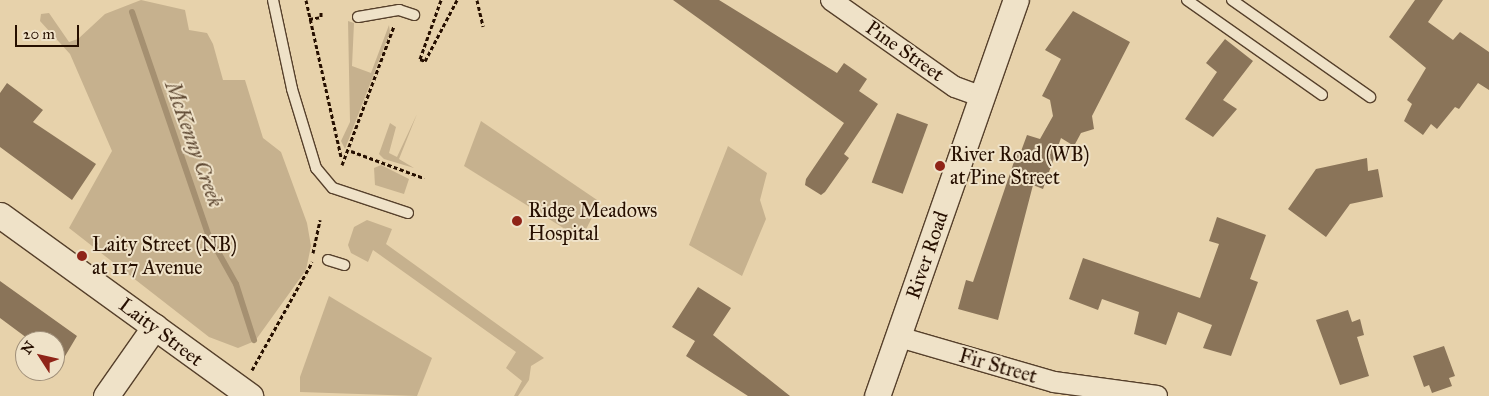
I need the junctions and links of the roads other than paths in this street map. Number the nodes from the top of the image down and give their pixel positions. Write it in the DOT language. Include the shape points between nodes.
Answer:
graph roads {
  1 [pos="273,0"];
  2 [pos="831,0"];
  3 [pos="1016,0"];
  4 [pos="1187,0"];
  5 [pos="1232,0"];
  6 [pos="414,15"];
  7 [pos="358,17"];
  8 [pos="1322,95"];
  9 [pos="982,97"];
  10 [pos="1370,97"];
  11 [pos="408,213"];
  12 [pos="0,215"];
  13 [pos="328,260"];
  14 [pos="344,264"];
  15 [pos="155,326"];
  16 [pos="899,337"];
  17 [pos="250,385"];
  18 [pos="106,396"];
  19 [pos="877,396"];
  20 [pos="1158,396"];
  1 -- 11 [label="lane" via="292,89 316,168 333,188"];
  2 -- 9 [label="street, Pine Street" via="955,87"];
  3 -- 9 [label="street, River Road"];
  4 -- 8 [label="lane"];
  5 -- 10 [label="lane"];
  6 -- 7 [label="lane" via="399,10"];
  9 -- 16 [label="street, River Road"];
  12 -- 15 [label="street, Laity Street"];
  13 -- 14 [label="lane"];
  15 -- 17 [label="street, Laity Street"];
  15 -- 18 [label="street"];
  16 -- 19 [label="street, River Road"];
  16 -- 20 [label="street, Fir Street" via="1054,382"];
}
